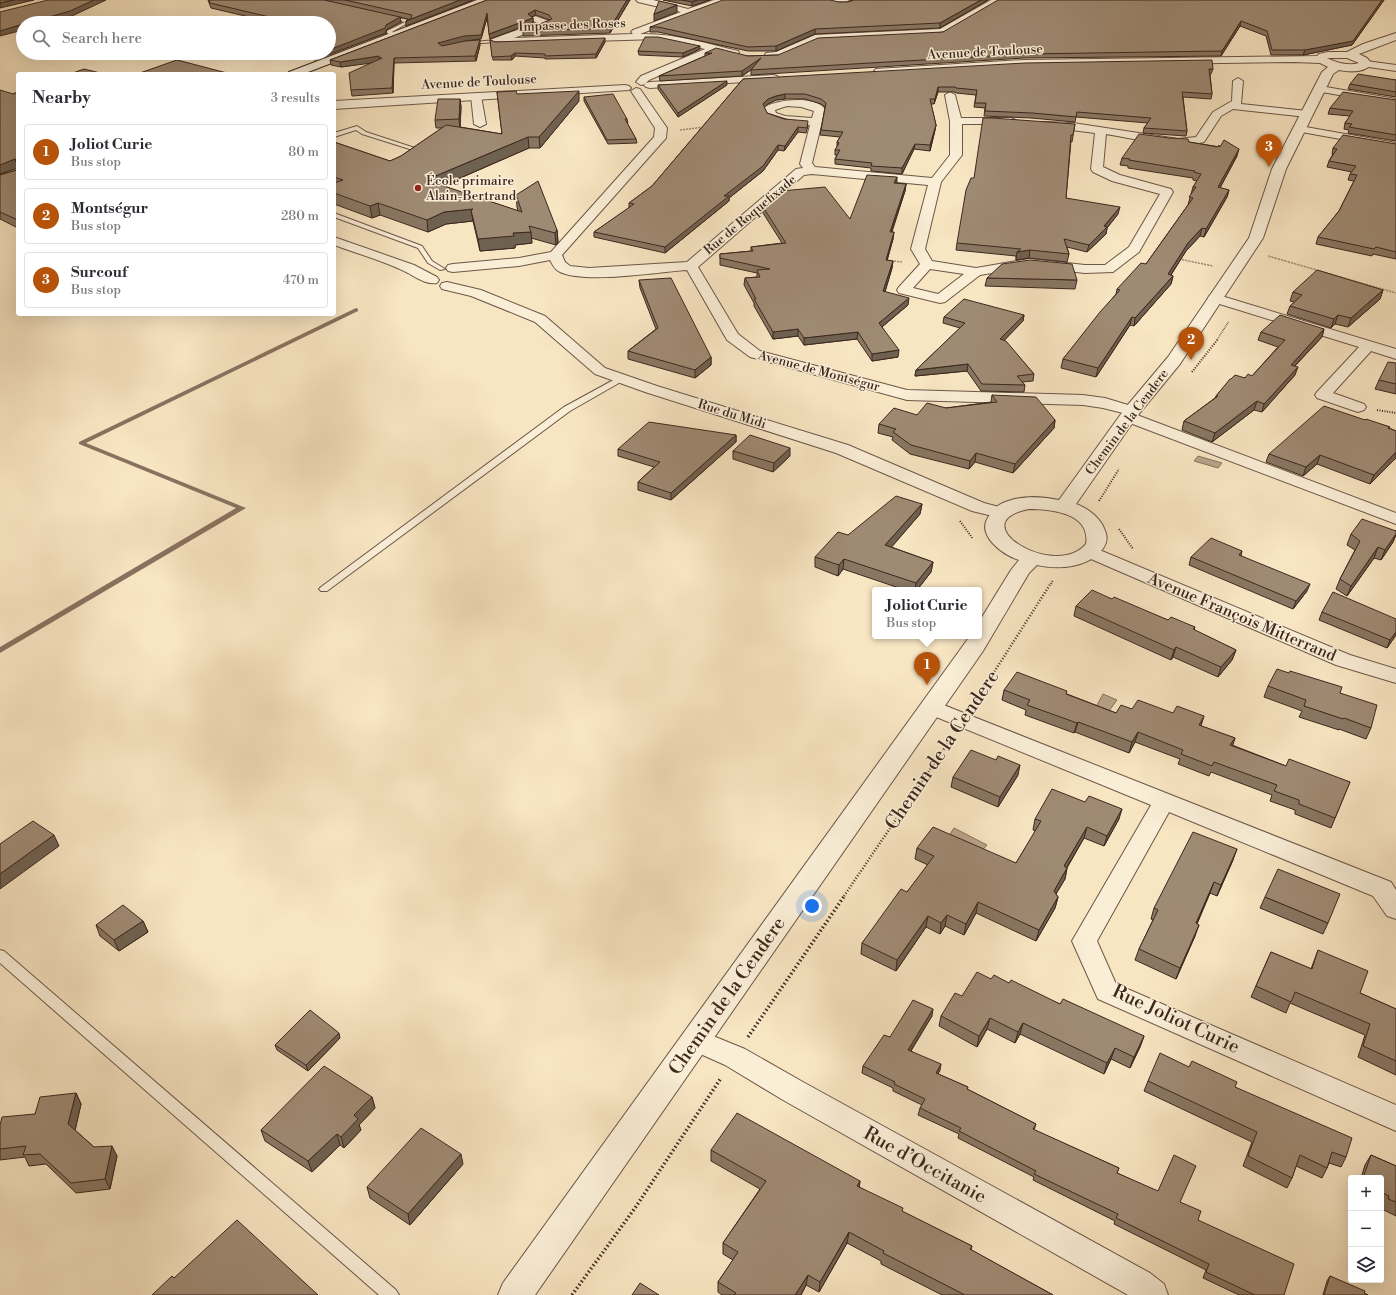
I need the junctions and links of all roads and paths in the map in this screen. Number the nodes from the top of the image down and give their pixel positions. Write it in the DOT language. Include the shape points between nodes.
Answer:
graph roads {
  1 [pos="486,0"];
  2 [pos="641,0"];
  3 [pos="722,0"];
  4 [pos="830,0"];
  5 [pos="978,2"];
  6 [pos="994,2"];
  7 [pos="849,3"];
  8 [pos="692,11"];
  9 [pos="379,15"];
  10 [pos="535,19"];
  11 [pos="394,35"];
  12 [pos="624,36"];
  13 [pos="1396,36"];
  14 [pos="495,41"];
  15 [pos="465,43"];
  16 [pos="715,48"];
  17 [pos="741,54"];
  18 [pos="763,55"];
  19 [pos="1349,55"];
  20 [pos="336,57"];
  21 [pos="329,60"];
  22 [pos="1322,60"];
  23 [pos="1366,64"];
  24 [pos="1336,66"];
  25 [pos="1396,68"];
  26 [pos="298,72"];
  27 [pos="866,72"];
  28 [pos="787,77"];
  29 [pos="1238,81"];
  30 [pos="638,87"];
  31 [pos="1320,89"];
  32 [pos="950,95"];
  33 [pos="476,96"];
  34 [pos="1396,102"];
  35 [pos="336,104"];
  36 [pos="1231,106"];
  37 [pos="1307,114"];
  38 [pos="956,121"];
  39 [pos="816,122"];
  40 [pos="1021,122"];
  41 [pos="1036,123"];
  42 [pos="480,124"];
  43 [pos="706,127"];
  44 [pos="1300,129"];
  45 [pos="1101,131"];
  46 [pos="661,132"];
  47 [pos="336,134"];
  48 [pos="1396,146"];
  49 [pos="418,150"];
  50 [pos="812,170"];
  51 [pos="936,182"];
  52 [pos="336,216"];
  53 [pos="336,242"];
  54 [pos="555,255"];
  55 [pos="1268,256"];
  56 [pos="1173,257"];
  57 [pos="880,260"];
  58 [pos="927,264"];
  59 [pos="691,266"];
  60 [pos="566,270"];
  61 [pos="1235,270"];
  62 [pos="442,272"];
  63 [pos="976,272"];
  64 [pos="472,284"];
  65 [pos="1396,293"];
  66 [pos="1216,298"];
  67 [pos="1368,346"];
  68 [pos="1396,354"];
  69 [pos="622,379"];
  70 [pos="1358,407"];
  71 [pos="1130,414"];
  72 [pos="1064,506"];
  73 [pos="1001,512"];
  74 [pos="1396,519"];
  75 [pos="1090,552"];
  76 [pos="1032,558"];
  77 [pos="1054,580"];
  78 [pos="324,589"];
  79 [pos="982,634"];
  80 [pos="979,639"];
  81 [pos="1396,676"];
  82 [pos="931,707"];
  83 [pos="964,719"];
  84 [pos="1164,801"];
  85 [pos="1396,909"];
  86 [pos="0,955"];
  87 [pos="696,1040"];
  88 [pos="735,1056"];
  89 [pos="1396,1118"];
  90 [pos="391,1295"];
  91 [pos="515,1295"];
  92 [pos="572,1295"];
  93 [pos="1153,1295"];
  1 -- 11 [label="street"];
  2 -- 8 [label="street"];
  3 -- 8 [label="street"];
  4 -- 7 [label="street"];
  5 -- 6 [label="street"];
  6 -- 18 [label="street" via="942,32 815,38 778,55"];
  8 -- 12 [label="street"];
  9 -- 11 [label="lane" via="408,21 389,32"];
  10 -- 14 [label="street, Impasse des Roses" via="546,23"];
  11 -- 20 [label="street"];
  12 -- 14 [label="street, Impasse des Roses"];
  12 -- 16 [label="street, Impasse des Roses" via="658,36"];
  13 -- 19 [label="street"];
  14 -- 15 [label="lane"];
  16 -- 17 [label="street, Impasse des Roses"];
  16 -- 30 [label="street" via="645,78"];
  19 -- 22 [label="street" via="1328,55 1323,56"];
  19 -- 23 [label="street" via="1364,60"];
  21 -- 26 [label="street"];
  22 -- 24 [label="street"];
  22 -- 27 [label="street, Avenue de Toulouse" via="1024,63"];
  23 -- 24 [label="street" via="1355,68"];
  23 -- 25 [label="street"];
  24 -- 31 [label="street, Chemin de la Cendere" via="1328,72"];
  28 -- 30 [label="street, Avenue de Toulouse"];
  29 -- 36 [label="street" via="1237,102"];
  30 -- 33 [label="street, Avenue de Toulouse"];
  30 -- 46 [label="street"];
  31 -- 34 [label="street"];
  31 -- 37 [label="street, Chemin de la Cendere"];
  32 -- 38 [label="street"];
  33 -- 35 [label="street, Avenue de Toulouse"];
  33 -- 42 [label="street"];
  36 -- 37 [label="street"];
  36 -- 45 [label="street" via="1217,114 1200,140 1178,142"];
  37 -- 44 [label="street, Chemin de la Cendere"];
  38 -- 40 [label="street"];
  38 -- 51 [label="street" via="956,155"];
  39 -- 50 [label="street" via="806,164"];
  41 -- 45 [label="street"];
  43 -- 46 [label="path"];
  44 -- 48 [label="street"];
  44 -- 61 [label="street, Chemin de la Cendere" via="1279,169 1256,238"];
  45 -- 63 [label="street" via="1097,169 1116,178 1166,192 1134,249 1108,269 1029,263"];
  46 -- 54 [label="street" via="660,138"];
  47 -- 49 [label="lane" via="357,128 364,133"];
  50 -- 51 [label="street"];
  50 -- 59 [label="street, Rue de Roquefixade" via="800,172"];
  51 -- 58 [label="street" via="918,249"];
  52 -- 62 [label="lane" via="420,247 430,262"];
  53 -- 62 [label="street, Rue du Midi" via="409,268"];
  54 -- 60 [label="street" via="557,262"];
  54 -- 62 [label="street"];
  55 -- 65 [label="path"];
  56 -- 61 [label="path"];
  57 -- 58 [label="path"];
  58 -- 63 [label="street"];
  58 -- 63 [label="street" via="904,290 940,299"];
  59 -- 60 [label="street" via="602,272"];
  59 -- 71 [label="street, Avenue de Montségur" via="732,337 755,354 907,395 1083,400 1105,403"];
  60 -- 64 [label="street" via="508,268 492,271"];
  61 -- 66 [label="street, Chemin de la Cendere"];
  62 -- 64 [label="street, Rue du Midi" via="463,268 470,272"];
  62 -- 64 [label="street, Rue du Midi" via="436,283 447,286"];
  64 -- 69 [label="street, Rue du Midi" via="540,320 600,371"];
  66 -- 67 [label="street"];
  66 -- 71 [label="street, Chemin de la Cendere" via="1174,360"];
  67 -- 68 [label="street"];
  67 -- 70 [label="street" via="1323,395"];
  69 -- 73 [label="street, Rue du Midi" via="842,449 978,507"];
  69 -- 78 [label="lane" via="567,409"];
  71 -- 72 [label="street, Chemin de la Cendere"];
  71 -- 74 [label="street, Avenue de Montségur"];
  72 -- 73 [label="street" via="1029,503 1013,506"];
  72 -- 75 [label="street" via="1085,517 1097,531 1098,538"];
  73 -- 76 [label="street" via="994,528 998,537 1006,546"];
  75 -- 76 [label="street" via="1075,559 1054,561"];
  75 -- 81 [label="street, Avenue François Mitterrand" via="1343,660"];
  76 -- 79 [label="street, Chemin de la Cendere" via="1021,570"];
  77 -- 83 [label="path, Chemin de la Cendere"];
  80 -- 82 [label="street, Chemin de la Cendere"];
  82 -- 83 [label="street"];
  82 -- 87 [label="street, Chemin de la Cendere"];
  83 -- 84 [label="street"];
  83 -- 88 [label="path, Chemin de la Cendere"];
  84 -- 85 [label="street" via="1382,889"];
  84 -- 89 [label="street, Rue Joliot Curie" via="1084,941 1107,991"];
  86 -- 90 [label="lane"];
  87 -- 88 [label="street, Rue d’Occitanie"];
  87 -- 91 [label="street, Chemin de la Cendere"];
  88 -- 92 [label="path, Chemin de la Cendere" via="635,1208"];
  88 -- 93 [label="street, Rue d’Occitanie" via="800,1095 1139,1284"];
}
